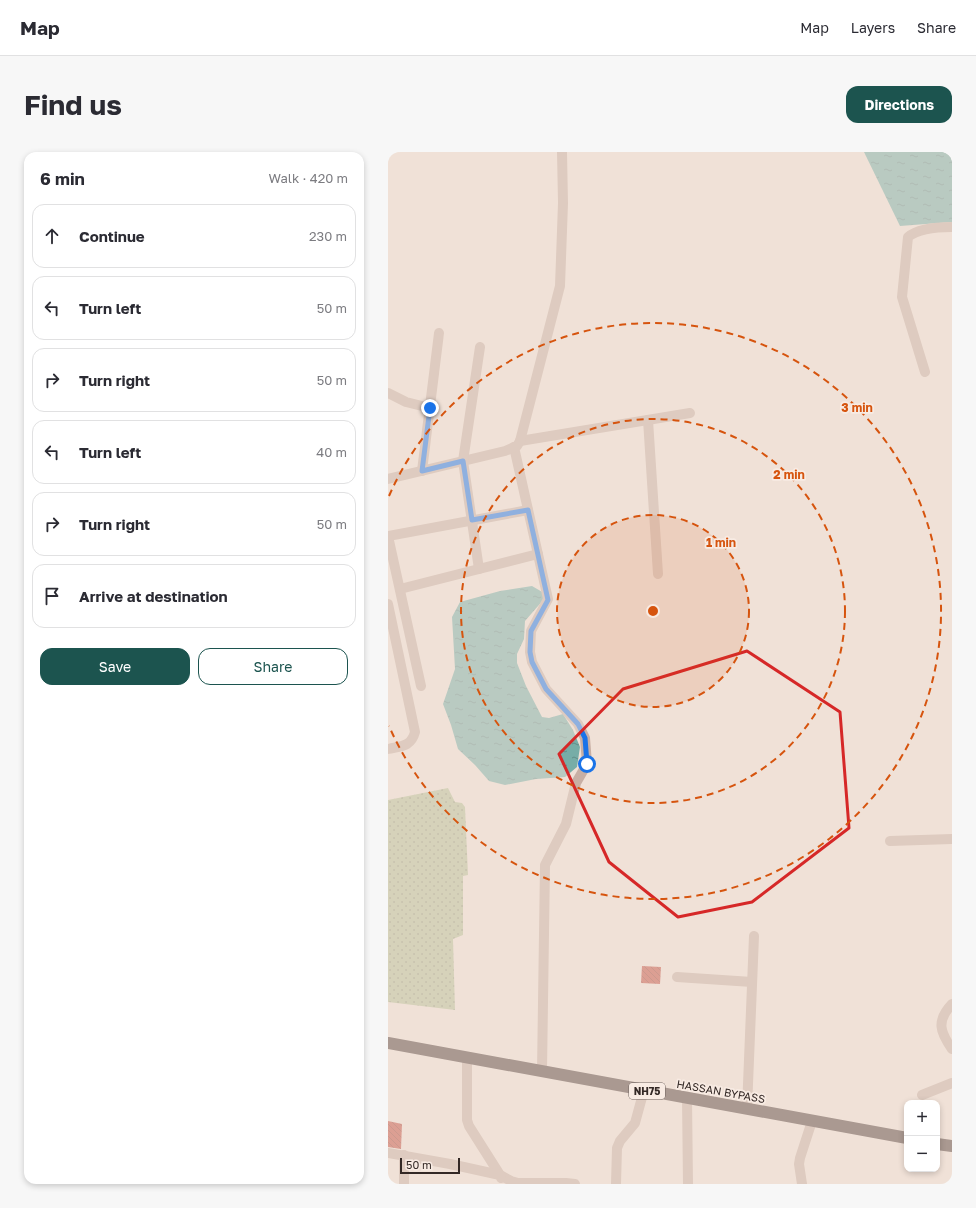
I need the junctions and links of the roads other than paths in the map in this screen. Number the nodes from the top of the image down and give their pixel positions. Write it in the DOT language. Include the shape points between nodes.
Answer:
graph roads {
  1 [pos="562,152"];
  2 [pos="952,227"];
  3 [pos="440,333"];
  4 [pos="480,347"];
  5 [pos="925,372"];
  6 [pos="388,393"];
  7 [pos="430,408"];
  8 [pos="690,413"];
  9 [pos="648,420"];
  10 [pos="517,444"];
  11 [pos="463,461"];
  12 [pos="422,471"];
  13 [pos="388,479"];
  14 [pos="528,510"];
  15 [pos="472,520"];
  16 [pos="388,536"];
  17 [pos="538,554"];
  18 [pos="479,569"];
  19 [pos="658,574"];
  20 [pos="400,589"];
  21 [pos="388,604"];
  22 [pos="421,686"];
  23 [pos="388,749"];
  24 [pos="952,839"];
  25 [pos="890,841"];
  26 [pos="754,936"];
  27 [pos="677,977"];
  28 [pos="752,982"];
  29 [pos="952,1004"];
  30 [pos="388,1043"];
  31 [pos="952,1049"];
  32 [pos="467,1058"];
  33 [pos="542,1071"];
  34 [pos="952,1083"];
  35 [pos="644,1090"];
  36 [pos="922,1095"];
  37 [pos="687,1098"];
  38 [pos="746,1109"];
  39 [pos="812,1121"];
  40 [pos="904,1137"];
  41 [pos="940,1144"];
  42 [pos="952,1146"];
  43 [pos="388,1153"];
  44 [pos="404,1155"];
  45 [pos="501,1180"];
  46 [pos="547,1183"];
  47 [pos="404,1184"];
  48 [pos="575,1184"];
  49 [pos="616,1184"];
  50 [pos="688,1184"];
  51 [pos="802,1184"];
  1 -- 10 [label="street" via="560,286"];
  2 -- 5 [label="street" via="926,230 912,234 908,238 902,297"];
  3 -- 7 [label="street"];
  4 -- 11 [label="street"];
  6 -- 7 [label="street" via="406,402"];
  7 -- 12 [label="street"];
  8 -- 9 [label="street"];
  9 -- 10 [label="street"];
  9 -- 19 [label="street"];
  10 -- 11 [label="street"];
  10 -- 14 [label="street"];
  11 -- 12 [label="street"];
  11 -- 15 [label="street"];
  12 -- 13 [label="street"];
  14 -- 15 [label="street"];
  14 -- 17 [label="street"];
  15 -- 16 [label="street"];
  15 -- 18 [label="street"];
  16 -- 20 [label="street"];
  17 -- 18 [label="street"];
  17 -- 33 [label="street" via="548,600 531,631 532,662 546,689 578,724 585,738 587,764 576,783 566,824 545,865"];
  18 -- 20 [label="street"];
  20 -- 22 [label="street"];
  21 -- 23 [label="street" via="415,732 413,739 407,744"];
  24 -- 25 [label="street"];
  26 -- 28 [label="street"];
  27 -- 28 [label="street"];
  28 -- 38 [label="street"];
  29 -- 31 [label="street" via="942,1017 941,1026 945,1039"];
  30 -- 32 [label="highway, HASSAN BYPASS / NH75"];
  32 -- 33 [label="highway, HASSAN BYPASS / NH75"];
  32 -- 45 [label="street" via="467,1120"];
  33 -- 35 [label="highway, HASSAN BYPASS / NH75"];
  34 -- 36 [label="street"];
  35 -- 37 [label="highway, HASSAN BYPASS / NH75"];
  35 -- 49 [label="street" via="635,1123 617,1148"];
  37 -- 38 [label="highway, HASSAN BYPASS / NH75"];
  37 -- 50 [label="street"];
  38 -- 39 [label="highway, HASSAN BYPASS / NH75"];
  39 -- 40 [label="highway, HASSAN BYPASS / NH75"];
  39 -- 51 [label="street" via="799,1164"];
  41 -- 42 [label="highway"];
  43 -- 44 [label="street"];
  44 -- 45 [label="street"];
  44 -- 47 [label="street"];
  45 -- 46 [label="street"];
  46 -- 48 [label="street"];
}
